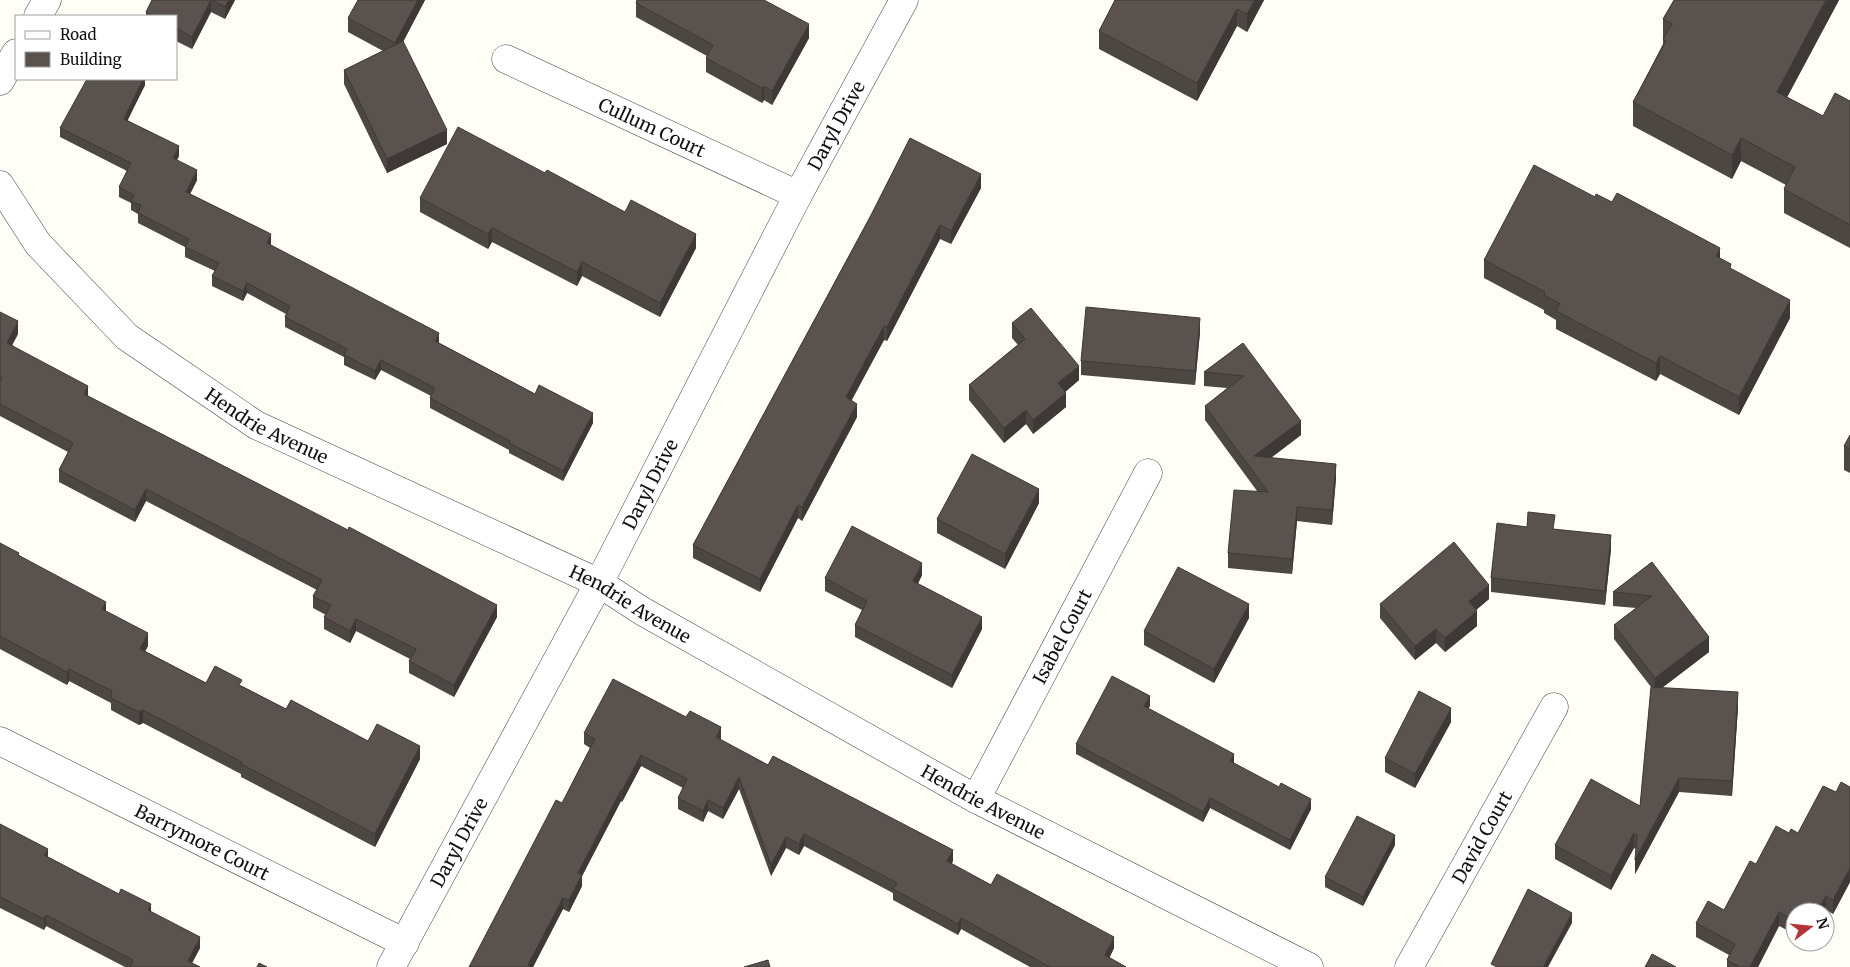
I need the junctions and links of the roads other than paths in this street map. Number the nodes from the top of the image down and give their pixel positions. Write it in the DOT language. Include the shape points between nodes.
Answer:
graph roads {
  1 [pos="47,0"];
  2 [pos="904,0"];
  3 [pos="39,15"];
  4 [pos="15,55"];
  5 [pos="506,59"];
  6 [pos="0,81"];
  7 [pos="0,185"];
  8 [pos="798,195"];
  9 [pos="1148,473"];
  10 [pos="599,583"];
  11 [pos="1554,707"];
  12 [pos="0,741"];
  13 [pos="976,799"];
  14 [pos="405,943"];
  15 [pos="392,967"];
  16 [pos="1308,967"];
  17 [pos="1408,967"];
  1 -- 3 [label="street"];
  2 -- 8 [label="street, Daryl Drive"];
  4 -- 6 [label="street"];
  5 -- 8 [label="street, Cullum Court"];
  7 -- 10 [label="street, Hendrie Avenue" via="38,244 127,337 256,425"];
  8 -- 10 [label="street, Daryl Drive"];
  9 -- 13 [label="street, Isabel Court"];
  10 -- 13 [label="street, Hendrie Avenue" via="642,611"];
  10 -- 14 [label="street, Daryl Drive"];
  11 -- 17 [label="street, David Court"];
  12 -- 14 [label="street, Barrymore Court"];
  13 -- 16 [label="street, Hendrie Avenue"];
  14 -- 15 [label="street, Daryl Drive"];
}
